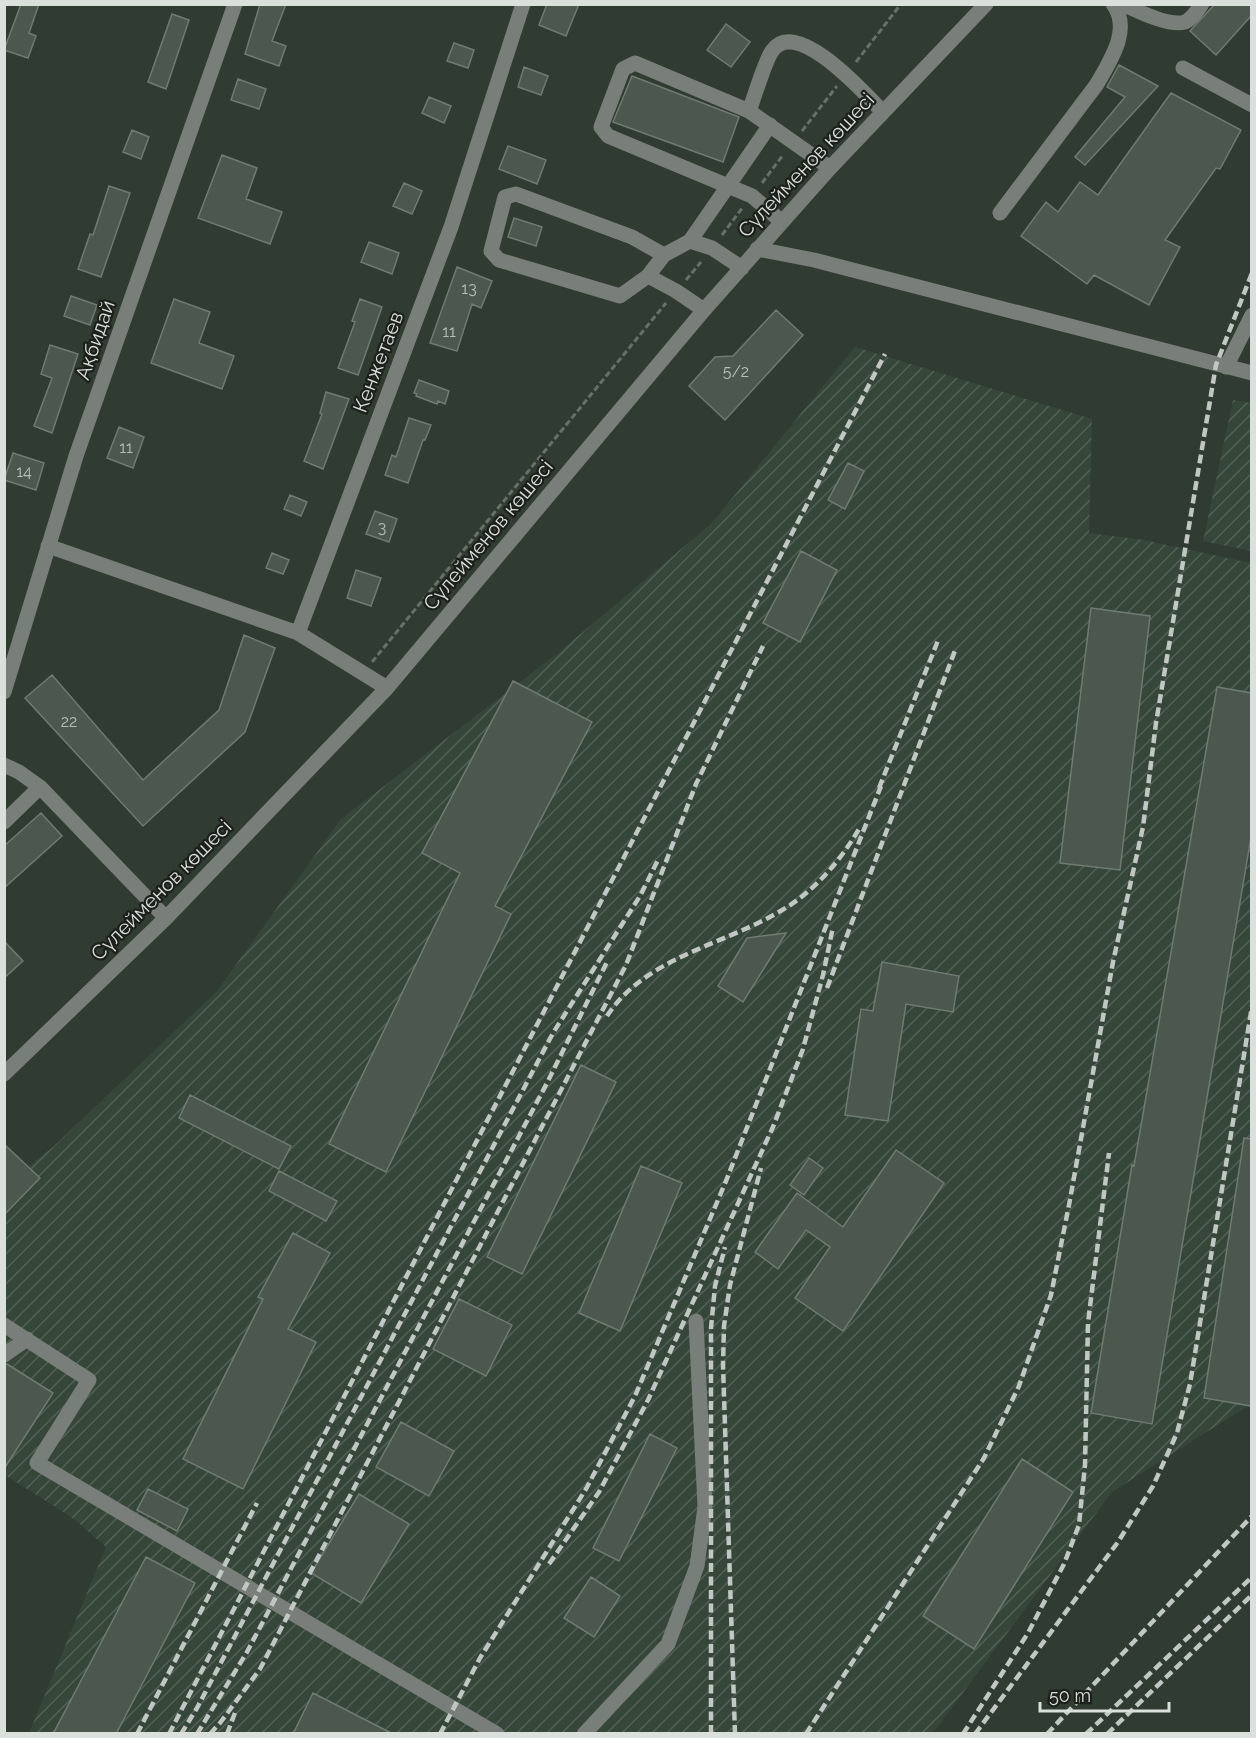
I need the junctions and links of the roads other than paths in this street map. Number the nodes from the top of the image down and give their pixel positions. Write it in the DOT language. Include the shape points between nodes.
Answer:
graph roads {
  1 [pos="235,4"];
  2 [pos="523,4"];
  3 [pos="1113,4"];
  4 [pos="1123,4"];
  5 [pos="1202,4"];
  6 [pos="983,5"];
  7 [pos="1183,68"];
  8 [pos="1251,105"];
  9 [pos="748,111"];
  10 [pos="883,112"];
  11 [pos="770,125"];
  12 [pos="830,168"];
  13 [pos="728,186"];
  14 [pos="1000,213"];
  15 [pos="782,222"];
  16 [pos="690,242"];
  17 [pos="757,249"];
  18 [pos="664,255"];
  19 [pos="742,268"];
  20 [pos="648,276"];
  21 [pos="704,310"];
  22 [pos="1251,315"];
  23 [pos="1227,367"];
  24 [pos="1251,373"];
  25 [pos="48,546"];
  26 [pos="298,633"];
  27 [pos="387,688"];
  28 [pos="4,693"];
  29 [pos="4,765"];
  30 [pos="40,787"];
  31 [pos="4,822"];
  32 [pos="166,918"];
  33 [pos="4,1074"];
  34 [pos="696,1321"];
  35 [pos="4,1324"];
  36 [pos="27,1339"];
  37 [pos="4,1354"];
  38 [pos="497,1734"];
  39 [pos="584,1734"];
  1 -- 25 [label="street, Ақбидай"];
  2 -- 26 [label="street, Кенжетаев" via="451,227"];
  3 -- 14 [label="street" via="1122,29 1108,65"];
  4 -- 5 [label="street" via="1173,23 1192,17"];
  6 -- 10 [label="street, Сүлейменов көшесі"];
  7 -- 8 [label="street"];
  9 -- 10 [label="street" via="773,49 794,42 816,50"];
  9 -- 11 [label="street"];
  9 -- 13 [label="street" via="635,63 623,69 601,127 608,136"];
  10 -- 12 [label="street, Сүлейменов көшесі"];
  11 -- 12 [label="street"];
  11 -- 13 [label="street"];
  12 -- 15 [label="street, Сүлейменов көшесі"];
  13 -- 15 [label="street" via="752,196"];
  13 -- 16 [label="street"];
  15 -- 17 [label="street, Сүлейменов көшесі"];
  16 -- 18 [label="street"];
  16 -- 19 [label="street" via="712,248"];
  17 -- 19 [label="street, Сүлейменов көшесі"];
  17 -- 23 [label="street"];
  18 -- 20 [label="street"];
  18 -- 20 [label="street" via="632,237 516,194 505,197 491,251 499,260 620,296"];
  19 -- 21 [label="street, Сүлейменов көшесі"];
  20 -- 21 [label="street"];
  21 -- 27 [label="street, Сүлейменов көшесі"];
  22 -- 23 [label="street"];
  23 -- 24 [label="street"];
  25 -- 26 [label="street"];
  25 -- 28 [label="street, Ақбидай"];
  26 -- 27 [label="street"];
  27 -- 32 [label="street, Сүлейменов көшесі"];
  29 -- 30 [label="street"];
  30 -- 31 [label="street"];
  30 -- 32 [label="street"];
  32 -- 33 [label="street, Сүлейменов көшесі"];
  34 -- 39 [label="street" via="705,1507 697,1566 668,1644"];
  35 -- 36 [label="street"];
  36 -- 37 [label="street"];
  36 -- 38 [label="street" via="89,1380 37,1463"];
}
